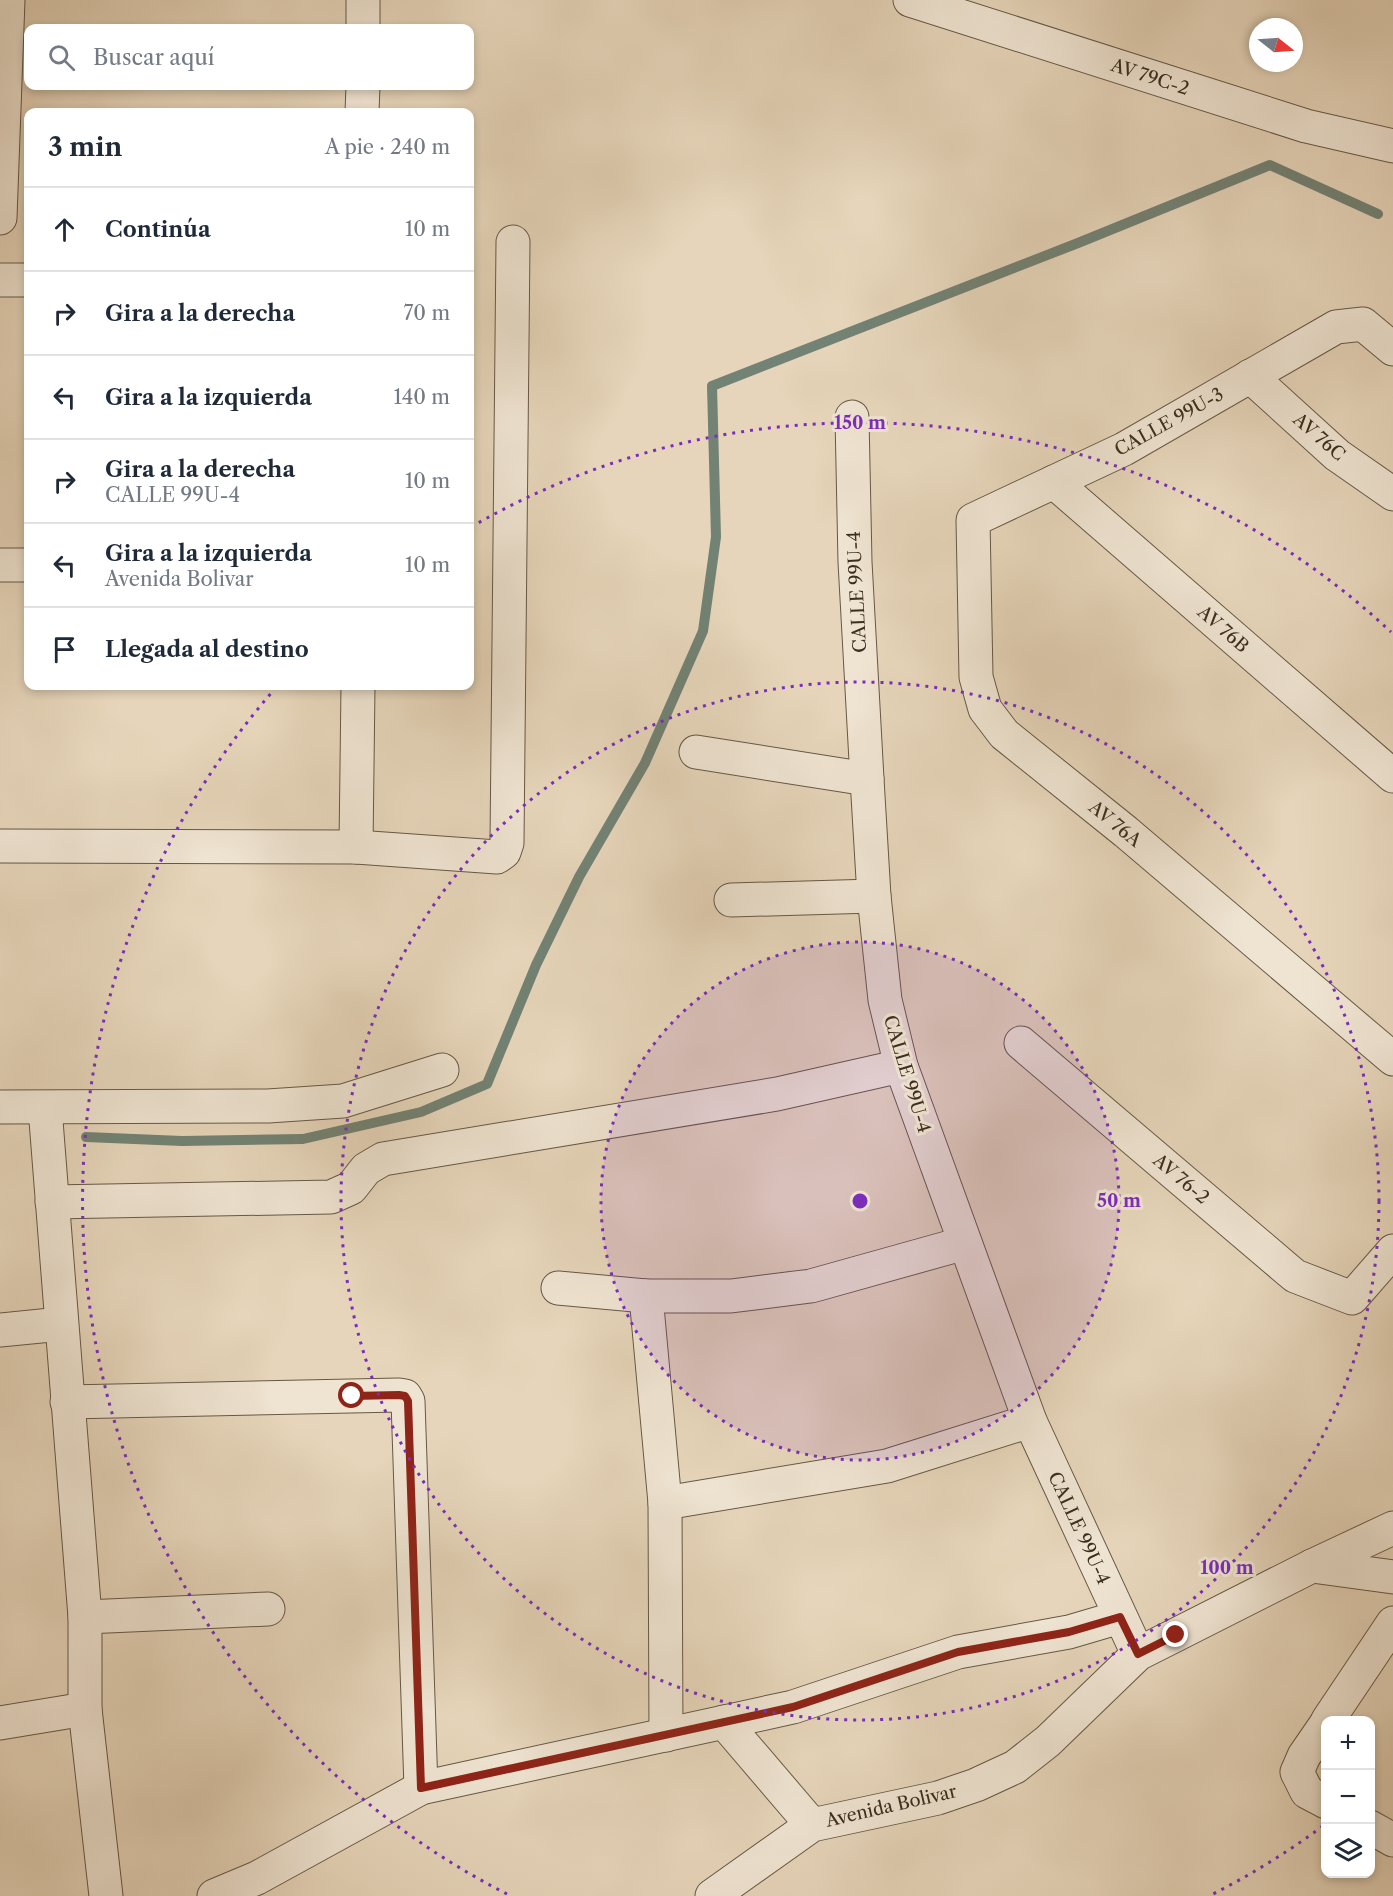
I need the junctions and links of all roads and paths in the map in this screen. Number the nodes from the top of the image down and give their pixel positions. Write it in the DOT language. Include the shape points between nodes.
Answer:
graph roads {
  1 [pos="8,0"];
  2 [pos="363,0"];
  3 [pos="910,0"];
  4 [pos="363,24"];
  5 [pos="363,90"];
  6 [pos="362,108"];
  7 [pos="1393,146"];
  8 [pos="0,218"];
  9 [pos="513,242"];
  10 [pos="0,280"];
  11 [pos="24,280"];
  12 [pos="1393,349"];
  13 [pos="1250,376"];
  14 [pos="852,417"];
  15 [pos="1054,482"];
  16 [pos="1393,494"];
  17 [pos="973,520"];
  18 [pos="0,565"];
  19 [pos="24,565"];
  20 [pos="357,690"];
  21 [pos="696,752"];
  22 [pos="1393,776"];
  23 [pos="867,778"];
  24 [pos="0,846"];
  25 [pos="356,847"];
  26 [pos="874,896"];
  27 [pos="731,900"];
  28 [pos="1021,1043"];
  29 [pos="1393,1059"];
  30 [pos="901,1066"];
  31 [pos="442,1070"];
  32 [pos="0,1107"];
  33 [pos="45,1108"];
  34 [pos="52,1202"];
  35 [pos="965,1243"];
  36 [pos="1393,1251"];
  37 [pos="558,1288"];
  38 [pos="645,1296"];
  39 [pos="61,1324"];
  40 [pos="0,1330"];
  41 [pos="67,1402"];
  42 [pos="1030,1421"];
  43 [pos="665,1503"];
  44 [pos="1393,1528"];
  45 [pos="1312,1566"];
  46 [pos="1393,1576"];
  47 [pos="268,1609"];
  48 [pos="85,1617"];
  49 [pos="1120,1617"];
  50 [pos="1393,1623"];
  51 [pos="1138,1654"];
  52 [pos="85,1709"];
  53 [pos="1331,1716"];
  54 [pos="724,1722"];
  55 [pos="0,1724"];
  56 [pos="1321,1731"];
  57 [pos="666,1735"];
  58 [pos="421,1788"];
  59 [pos="1321,1799"];
  60 [pos="812,1825"];
  61 [pos="1375,1829"];
  62 [pos="1393,1840"];
  63 [pos="106,1896"];
  64 [pos="214,1896"];
  65 [pos="712,1896"];
  1 -- 8 [label="street"];
  2 -- 4 [label="street"];
  3 -- 7 [label="street, AV 79C-2" via="1306,126"];
  5 -- 6 [label="street"];
  9 -- 25 [label="street" via="507,843 504,852 496,856"];
  10 -- 11 [label="street"];
  12 -- 13 [label="street, CALLE 99U-3" via="1363,324 1336,327"];
  13 -- 15 [label="street, CALLE 99U-3" via="1124,449"];
  13 -- 16 [label="street, AV 76C" via="1337,455"];
  14 -- 23 [label="street, CALLE 99U-4" via="855,562"];
  15 -- 17 [label="street, CALLE 99U-3"];
  15 -- 22 [label="street, AV 76B"];
  17 -- 29 [label="street, AV 76A" via="976,677 985,709 1004,734"];
  18 -- 19 [label="street"];
  20 -- 25 [label="street"];
  21 -- 23 [label="street"];
  23 -- 26 [label="street, CALLE 99U-4"];
  24 -- 25 [label="street"];
  26 -- 27 [label="street"];
  26 -- 30 [label="street, CALLE 99U-4" via="885,1000"];
  28 -- 36 [label="street, AV 76-2" via="1294,1276 1352,1298"];
  30 -- 34 [label="street" via="777,1094 382,1159 366,1169 351,1188 331,1197"];
  30 -- 35 [label="street, CALLE 99U-4"];
  31 -- 33 [label="street" via="343,1101 268,1106"];
  32 -- 33 [label="street"];
  33 -- 34 [label="street"];
  34 -- 39 [label="street"];
  35 -- 38 [label="street" via="811,1286 731,1296"];
  35 -- 42 [label="street, CALLE 99U-4"];
  37 -- 38 [label="street"];
  38 -- 43 [label="street"];
  39 -- 40 [label="street"];
  39 -- 41 [label="street"];
  41 -- 48 [label="street"];
  41 -- 58 [label="street" via="405,1396"];
  42 -- 43 [label="street" via="887,1466"];
  42 -- 49 [label="street, CALLE 99U-4"];
  43 -- 57 [label="street"];
  44 -- 45 [label="street, Avenida Bolivar"];
  45 -- 46 [label="street"];
  45 -- 51 [label="street, Avenida Bolivar"];
  47 -- 48 [label="street"];
  48 -- 52 [label="street"];
  49 -- 51 [label="street, CALLE 99U-4"];
  49 -- 54 [label="street" via="1069,1632 958,1652 793,1707"];
  50 -- 53 [label="street"];
  51 -- 60 [label="street, Avenida Bolivar" via="1048,1741 1015,1767 938,1798"];
  52 -- 55 [label="street"];
  52 -- 63 [label="street"];
  54 -- 57 [label="street"];
  54 -- 60 [label="street"];
  56 -- 59 [label="street" via="1297,1773 1307,1792"];
  57 -- 58 [label="street"];
  58 -- 64 [label="street" via="257,1878"];
  60 -- 65 [label="street, Avenida Bolivar"];
  61 -- 62 [label="street"];
}
